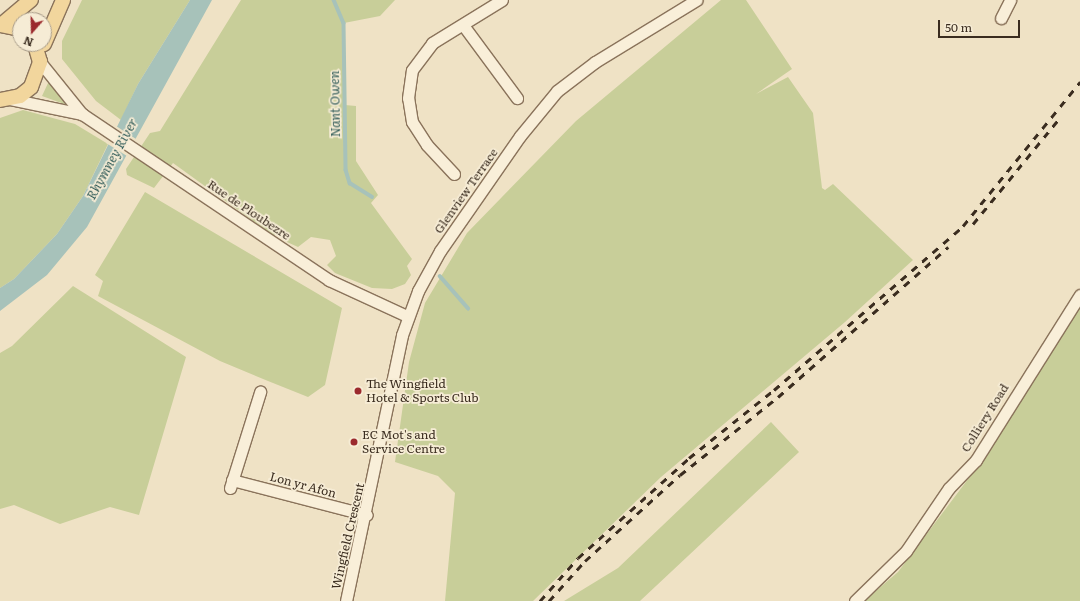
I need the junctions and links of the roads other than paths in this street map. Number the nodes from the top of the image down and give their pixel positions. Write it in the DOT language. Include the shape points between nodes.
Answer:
graph roads {
  1 [pos="31,0"];
  2 [pos="63,0"];
  3 [pos="502,0"];
  4 [pos="696,0"];
  5 [pos="1010,0"];
  6 [pos="1001,18"];
  7 [pos="1,25"];
  8 [pos="52,25"];
  9 [pos="463,25"];
  10 [pos="12,27"];
  11 [pos="40,52"];
  12 [pos="42,52"];
  13 [pos="517,98"];
  14 [pos="5,99"];
  15 [pos="82,114"];
  16 [pos="454,174"];
  17 [pos="1080,295"];
  18 [pos="407,316"];
  19 [pos="260,392"];
  20 [pos="375,476"];
  21 [pos="367,516"];
  22 [pos="346,601"];
  23 [pos="855,601"];
  1 -- 7 [label="main road"];
  2 -- 8 [label="main road"];
  3 -- 9 [label="street"];
  4 -- 18 [label="street, Glenview Terrace" via="595,62 557,91 520,136 440,251"];
  5 -- 6 [label="street"];
  7 -- 10 [label="main road"];
  9 -- 13 [label="street"];
  9 -- 16 [label="street" via="432,43 412,70 408,98 412,122 427,145"];
  11 -- 14 [label="main road" via="31,87"];
  12 -- 15 [label="street, Rue de Ploubezre"];
  14 -- 15 [label="street, Rue de Ploubezre"];
  15 -- 18 [label="street, Rue de Ploubezre" via="329,280"];
  17 -- 23 [label="street, Colliery Road" via="976,460 949,488 906,551"];
  18 -- 20 [label="street, Glenview Terrace"];
  19 -- 21 [label="street, Lon yr Afon" via="231,484"];
  20 -- 21 [label="street, Wingfield Crescent"];
  21 -- 22 [label="street, Wingfield Crescent"];
}
